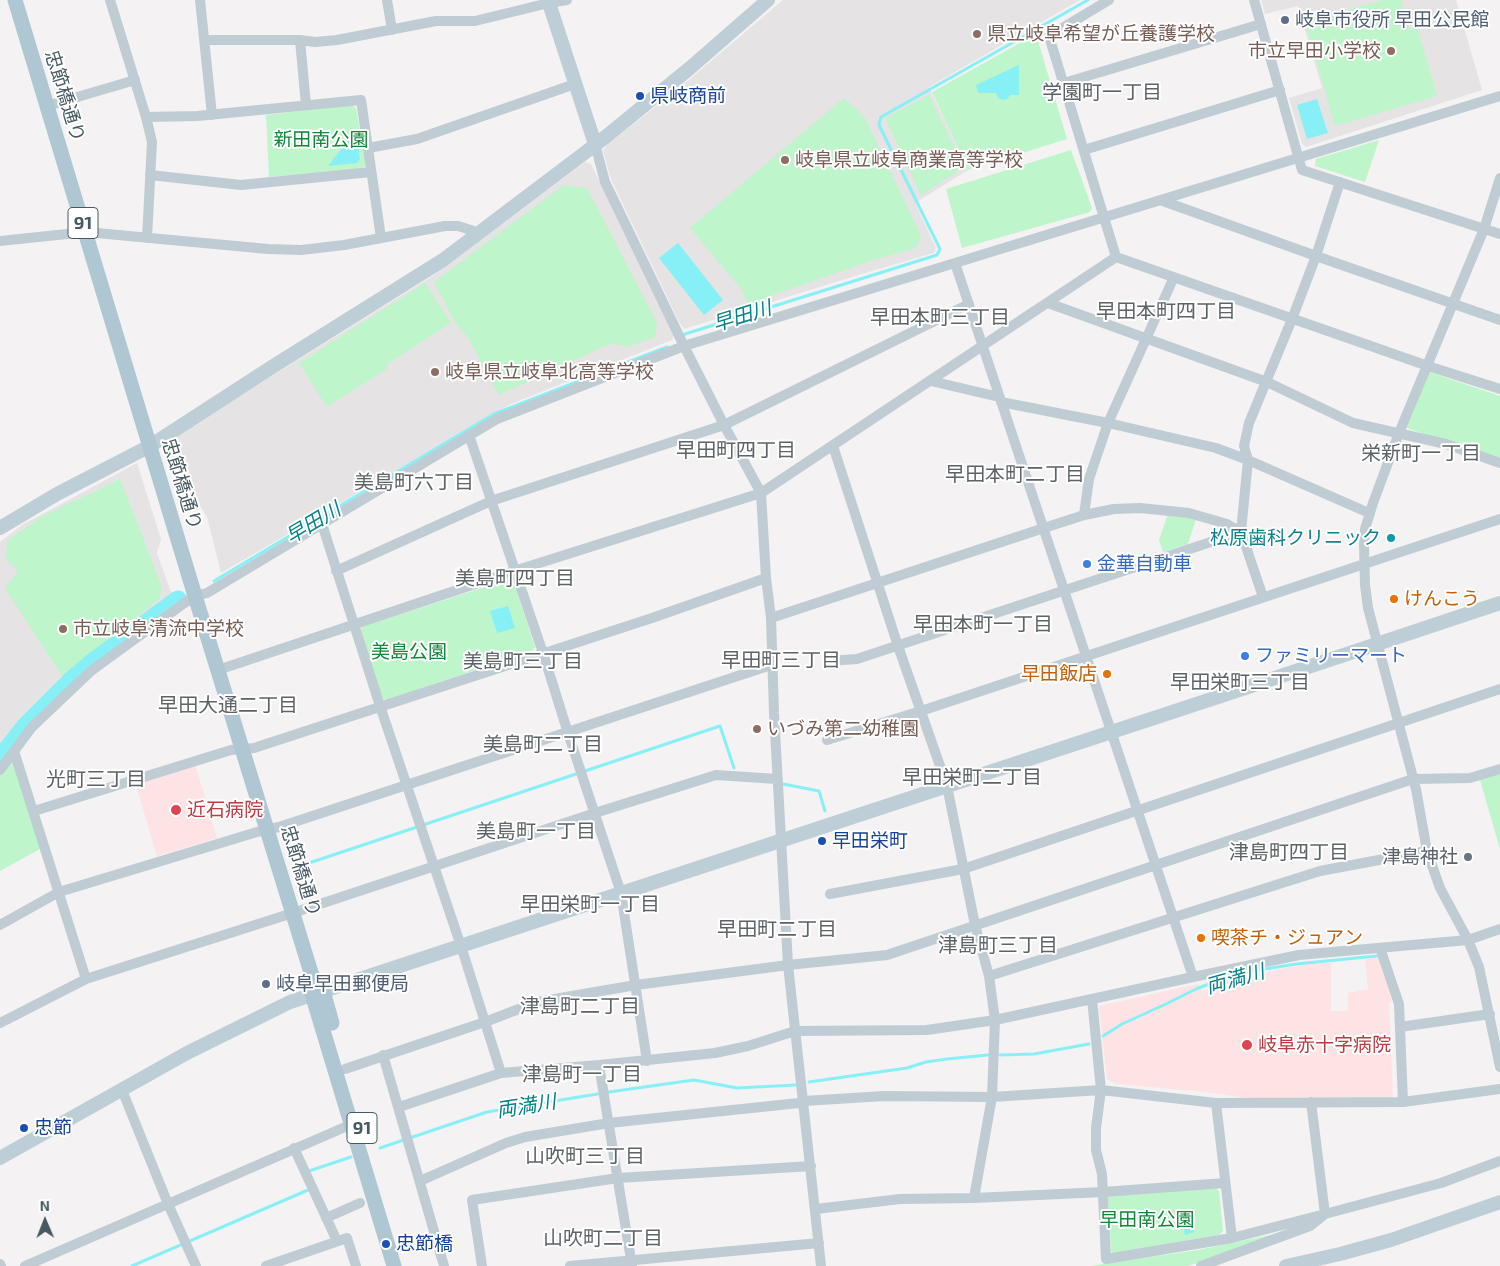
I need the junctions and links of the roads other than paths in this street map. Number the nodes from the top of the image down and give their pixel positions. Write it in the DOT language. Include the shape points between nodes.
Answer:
graph roads {
  1 [pos="15,0"];
  2 [pos="110,0"];
  3 [pos="200,0"];
  4 [pos="387,0"];
  5 [pos="567,0"];
  6 [pos="1109,0"];
  7 [pos="1254,0"];
  8 [pos="549,1"];
  9 [pos="761,2"];
  10 [pos="1261,24"];
  11 [pos="392,30"];
  12 [pos="205,40"];
  13 [pos="300,40"];
  14 [pos="135,80"];
  15 [pos="1064,83"];
  16 [pos="574,84"];
  17 [pos="1280,90"];
  18 [pos="1500,96"];
  19 [pos="306,105"];
  20 [pos="47,106"];
  21 [pos="212,115"];
  22 [pos="146,117"];
  23 [pos="595,144"];
  24 [pos="368,148"];
  25 [pos="1084,150"];
  26 [pos="1299,158"];
  27 [pos="371,172"];
  28 [pos="150,175"];
  29 [pos="1500,178"];
  30 [pos="1340,182"];
  31 [pos="1160,200"];
  32 [pos="1105,217"];
  33 [pos="1484,229"];
  34 [pos="86,232"];
  35 [pos="480,233"];
  36 [pos="1500,234"];
  37 [pos="147,238"];
  38 [pos="381,238"];
  39 [pos="0,241"];
  40 [pos="1316,256"];
  41 [pos="1116,257"];
  42 [pos="955,263"];
  43 [pos="1174,277"];
  44 [pos="1048,303"];
  45 [pos="969,304"];
  46 [pos="1452,304"];
  47 [pos="1292,319"];
  48 [pos="1500,320"];
  49 [pos="1146,339"];
  50 [pos="682,341"];
  51 [pos="983,346"];
  52 [pos="1428,366"];
  53 [pos="931,381"];
  54 [pos="1267,382"];
  55 [pos="1500,390"];
  56 [pos="1000,400"];
  57 [pos="1108,423"];
  58 [pos="724,425"];
  59 [pos="1400,433"];
  60 [pos="469,436"];
  61 [pos="150,446"];
  62 [pos="833,446"];
  63 [pos="1248,460"];
  64 [pos="1500,463"];
  65 [pos="761,493"];
  66 [pos="491,501"];
  67 [pos="1369,513"];
  68 [pos="1084,515"];
  69 [pos="1500,518"];
  70 [pos="322,524"];
  71 [pos="0,528"];
  72 [pos="1044,528"];
  73 [pos="1241,532"];
  74 [pos="1364,563"];
  75 [pos="336,571"];
  76 [pos="514,571"];
  77 [pos="766,578"];
  78 [pos="879,583"];
  79 [pos="1064,591"];
  80 [pos="195,596"];
  81 [pos="1262,597"];
  82 [pos="1500,603"];
  83 [pos="770,618"];
  84 [pos="354,625"];
  85 [pos="1376,644"];
  86 [pos="898,646"];
  87 [pos="543,653"];
  88 [pos="1085,656"];
  89 [pos="829,661"];
  90 [pos="771,665"];
  91 [pos="218,670"];
  92 [pos="1500,689"];
  93 [pos="380,706"];
  94 [pos="921,710"];
  95 [pos="1398,722"];
  96 [pos="1110,732"];
  97 [pos="568,733"];
  98 [pos="827,740"];
  99 [pos="243,749"];
  100 [pos="14,751"];
  101 [pos="1500,769"];
  102 [pos="0,770"];
  103 [pos="777,779"];
  104 [pos="1413,779"];
  105 [pos="407,786"];
  106 [pos="946,786"];
  107 [pos="34,811"];
  108 [pos="1136,811"];
  109 [pos="595,813"];
  110 [pos="267,830"];
  111 [pos="781,841"];
  112 [pos="1427,851"];
  113 [pos="1155,865"];
  114 [pos="434,866"];
  115 [pos="962,869"];
  116 [pos="60,892"];
  117 [pos="621,893"];
  118 [pos="830,894"];
  119 [pos="293,913"];
  120 [pos="1173,918"];
  121 [pos="0,925"];
  122 [pos="975,925"];
  123 [pos="1500,929"];
  124 [pos="1468,940"];
  125 [pos="461,946"];
  126 [pos="1380,948"];
  127 [pos="788,965"];
  128 [pos="989,976"];
  129 [pos="1193,977"];
  130 [pos="86,979"];
  131 [pos="636,986"];
  132 [pos="316,988"];
  133 [pos="1092,998"];
  134 [pos="1493,1011"];
  135 [pos="995,1020"];
  136 [pos="485,1022"];
  137 [pos="0,1023"];
  138 [pos="1400,1027"];
  139 [pos="796,1031"];
  140 [pos="383,1055"];
  141 [pos="647,1061"];
  142 [pos="599,1065"];
  143 [pos="1500,1067"];
  144 [pos="345,1068"];
  145 [pos="501,1073"];
  146 [pos="1500,1089"];
  147 [pos="122,1090"];
  148 [pos="1100,1090"];
  149 [pos="992,1097"];
  150 [pos="804,1101"];
  151 [pos="1311,1102"];
  152 [pos="1403,1102"];
  153 [pos="1216,1103"];
  154 [pos="399,1108"];
  155 [pos="609,1123"];
  156 [pos="352,1124"];
  157 [pos="294,1148"];
  158 [pos="0,1158"];
  159 [pos="1500,1161"];
  160 [pos="811,1166"];
  161 [pos="618,1178"];
  162 [pos="420,1181"];
  163 [pos="1225,1183"];
  164 [pos="1103,1192"];
  165 [pos="974,1198"];
  166 [pos="1500,1202"];
  167 [pos="360,1203"];
  168 [pos="168,1204"];
  169 [pos="816,1209"];
  170 [pos="1325,1214"];
  171 [pos="326,1218"];
  172 [pos="1232,1238"];
  173 [pos="337,1241"];
  174 [pos="819,1243"];
  175 [pos="631,1263"];
  176 [pos="25,1266"];
  177 [pos="196,1266"];
  178 [pos="266,1266"];
  179 [pos="356,1266"];
  180 [pos="394,1266"];
  181 [pos="403,1266"];
  182 [pos="444,1266"];
  183 [pos="482,1266"];
  184 [pos="570,1266"];
  185 [pos="821,1266"];
  186 [pos="1201,1266"];
  187 [pos="1286,1266"];
  1 -- 20 [label="main road, 忠節橋通り / 91"];
  2 -- 14 [label="street"];
  3 -- 12 [label="street"];
  4 -- 11 [label="street"];
  5 -- 8 [label="street"];
  6 -- 15 [label="street" via="1049,36"];
  7 -- 10 [label="street"];
  8 -- 11 [label="street" via="475,21 436,21"];
  8 -- 16 [label="street"];
  9 -- 23 [label="street" via="690,68"];
  10 -- 15 [label="street"];
  10 -- 17 [label="street"];
  11 -- 13 [label="street" via="337,40"];
  12 -- 13 [label="street"];
  12 -- 21 [label="street"];
  13 -- 19 [label="street"];
  14 -- 20 [label="street"];
  14 -- 22 [label="street"];
  15 -- 25 [label="street"];
  16 -- 23 [label="street"];
  16 -- 24 [label="street" via="417,138"];
  17 -- 25 [label="street"];
  17 -- 26 [label="street"];
  18 -- 26 [label="street"];
  19 -- 21 [label="street"];
  19 -- 24 [label="street" via="361,100"];
  20 -- 34 [label="main road, 忠節橋通り / 91"];
  21 -- 22 [label="street"];
  22 -- 28 [label="street" via="152,142"];
  23 -- 35 [label="street"];
  23 -- 50 [label="street" via="605,182"];
  24 -- 27 [label="street"];
  25 -- 32 [label="street"];
  26 -- 30 [label="street" via="1302,170"];
  26 -- 31 [label="street"];
  27 -- 28 [label="street" via="241,185"];
  27 -- 38 [label="street"];
  28 -- 37 [label="street"];
  29 -- 33 [label="street"];
  30 -- 33 [label="street"];
  30 -- 40 [label="street"];
  31 -- 32 [label="street"];
  31 -- 40 [label="street"];
  32 -- 41 [label="street"];
  32 -- 42 [label="street"];
  33 -- 36 [label="street"];
  33 -- 46 [label="street"];
  34 -- 37 [label="street"];
  34 -- 39 [label="street"];
  34 -- 61 [label="main road, 忠節橋通り / 91"];
  35 -- 38 [label="street" via="451,226"];
  35 -- 61 [label="street" via="443,260"];
  37 -- 38 [label="street" via="301,250"];
  40 -- 46 [label="street"];
  40 -- 47 [label="street"];
  41 -- 43 [label="street"];
  41 -- 44 [label="street"];
  42 -- 45 [label="street"];
  42 -- 50 [label="street"];
  43 -- 47 [label="street"];
  43 -- 49 [label="street"];
  44 -- 49 [label="street"];
  44 -- 51 [label="street"];
  45 -- 51 [label="street"];
  45 -- 58 [label="street"];
  46 -- 48 [label="street"];
  46 -- 52 [label="street"];
  47 -- 52 [label="street"];
  47 -- 54 [label="street"];
  49 -- 54 [label="street"];
  49 -- 57 [label="street"];
  50 -- 58 [label="street"];
  50 -- 60 [label="street" via="497,419"];
  51 -- 53 [label="street"];
  51 -- 56 [label="street"];
  52 -- 55 [label="street"];
  52 -- 59 [label="street"];
  53 -- 56 [label="street"];
  53 -- 62 [label="street"];
  54 -- 59 [label="street" via="1353,423"];
  54 -- 63 [label="street" via="1249,423 1244,446"];
  56 -- 57 [label="street"];
  56 -- 72 [label="street"];
  57 -- 63 [label="street" via="1216,448"];
  57 -- 68 [label="street" via="1089,480"];
  58 -- 65 [label="street"];
  58 -- 66 [label="street"];
  59 -- 64 [label="street" via="1446,444"];
  59 -- 67 [label="street"];
  60 -- 66 [label="street"];
  60 -- 70 [label="street"];
  61 -- 71 [label="street"];
  61 -- 80 [label="main road, 忠節橋通り / 91"];
  62 -- 65 [label="street"];
  62 -- 78 [label="street"];
  63 -- 67 [label="street"];
  63 -- 73 [label="street"];
  65 -- 76 [label="street"];
  65 -- 77 [label="street"];
  66 -- 75 [label="street"];
  66 -- 76 [label="street"];
  67 -- 74 [label="street"];
  68 -- 72 [label="street"];
  68 -- 73 [label="street" via="1114,509 1167,510 1206,517"];
  69 -- 74 [label="street"];
  70 -- 75 [label="street"];
  70 -- 80 [label="street" via="207,593"];
  72 -- 78 [label="street"];
  72 -- 79 [label="street"];
  73 -- 79 [label="street"];
  73 -- 81 [label="street"];
  74 -- 81 [label="street"];
  74 -- 85 [label="street" via="1368,608"];
  75 -- 84 [label="street"];
  76 -- 84 [label="street"];
  76 -- 87 [label="street"];
  77 -- 83 [label="street"];
  77 -- 87 [label="street"];
  78 -- 83 [label="street"];
  78 -- 86 [label="street"];
  79 -- 86 [label="street"];
  79 -- 88 [label="street"];
  80 -- 91 [label="main road, 忠節橋通り / 91"];
  80 -- 100 [label="street" via="91,671 32,727"];
  81 -- 88 [label="street"];
  82 -- 85 [label="street"];
  83 -- 90 [label="street"];
  84 -- 91 [label="street"];
  84 -- 93 [label="street"];
  85 -- 95 [label="street"];
  85 -- 96 [label="street"];
  86 -- 89 [label="street" via="857,658"];
  86 -- 94 [label="street"];
  87 -- 93 [label="street"];
  87 -- 97 [label="street"];
  88 -- 94 [label="street"];
  88 -- 96 [label="street"];
  90 -- 97 [label="street"];
  90 -- 103 [label="street"];
  91 -- 99 [label="main road, 忠節橋通り / 91"];
  92 -- 95 [label="street"];
  93 -- 99 [label="street"];
  93 -- 105 [label="street"];
  94 -- 98 [label="street"];
  94 -- 106 [label="street"];
  95 -- 104 [label="street"];
  95 -- 108 [label="street"];
  96 -- 106 [label="street"];
  96 -- 108 [label="street"];
  97 -- 105 [label="street"];
  97 -- 109 [label="street"];
  99 -- 107 [label="street"];
  99 -- 110 [label="main road, 忠節橋通り / 91"];
  100 -- 102 [label="street"];
  100 -- 107 [label="street"];
  101 -- 104 [label="street" via="1470,778"];
  103 -- 109 [label="street" via="716,775"];
  103 -- 111 [label="street"];
  104 -- 112 [label="street"];
  104 -- 113 [label="street"];
  105 -- 110 [label="street"];
  105 -- 114 [label="street"];
  106 -- 111 [label="street"];
  106 -- 115 [label="street"];
  107 -- 116 [label="street"];
  108 -- 113 [label="street"];
  108 -- 115 [label="street"];
  109 -- 114 [label="street"];
  109 -- 117 [label="street"];
  110 -- 116 [label="street"];
  110 -- 119 [label="main road, 忠節橋通り / 91"];
  111 -- 117 [label="street"];
  111 -- 127 [label="street"];
  112 -- 120 [label="street" via="1320,871"];
  112 -- 124 [label="street" via="1440,888"];
  113 -- 120 [label="street"];
  113 -- 122 [label="street"];
  114 -- 119 [label="street"];
  114 -- 125 [label="street"];
  115 -- 118 [label="street"];
  115 -- 122 [label="street"];
  116 -- 121 [label="street"];
  116 -- 130 [label="street" via="66,922"];
  117 -- 125 [label="street"];
  117 -- 131 [label="street"];
  119 -- 130 [label="street"];
  119 -- 132 [label="main road, 忠節橋通り / 91"];
  120 -- 128 [label="street"];
  120 -- 129 [label="street"];
  122 -- 127 [label="street" via="887,955"];
  122 -- 128 [label="street"];
  123 -- 124 [label="street"];
  124 -- 126 [label="street"];
  124 -- 134 [label="street"];
  125 -- 132 [label="street"];
  125 -- 136 [label="street"];
  126 -- 129 [label="street" via="1299,955"];
  126 -- 138 [label="street" via="1399,1004"];
  127 -- 131 [label="street"];
  127 -- 139 [label="street"];
  128 -- 135 [label="street"];
  129 -- 133 [label="street"];
  130 -- 137 [label="street"];
  131 -- 136 [label="street" via="537,1002"];
  131 -- 141 [label="street"];
  132 -- 144 [label="main road, 忠節橋通り / 91"];
  132 -- 147 [label="street" via="186,1053"];
  132 -- 156 [label="main road, 忠節橋通り / 91"];
  133 -- 135 [label="street"];
  133 -- 148 [label="street"];
  134 -- 138 [label="street"];
  134 -- 143 [label="street"];
  135 -- 139 [label="street" via="927,1030"];
  135 -- 149 [label="street"];
  136 -- 140 [label="street"];
  136 -- 145 [label="street"];
  138 -- 152 [label="street"];
  139 -- 141 [label="street" via="748,1046"];
  139 -- 150 [label="street"];
  140 -- 144 [label="street"];
  140 -- 154 [label="street"];
  141 -- 142 [label="street"];
  142 -- 145 [label="street"];
  142 -- 155 [label="street"];
  144 -- 181 [label="main road, 忠節橋通り / 91"];
  145 -- 154 [label="street"];
  146 -- 152 [label="street"];
  147 -- 158 [label="street"];
  147 -- 168 [label="street"];
  148 -- 149 [label="street"];
  148 -- 153 [label="street"];
  148 -- 164 [label="street" via="1096,1150"];
  149 -- 150 [label="street" via="884,1096"];
  149 -- 165 [label="street"];
  150 -- 155 [label="street"];
  150 -- 160 [label="street"];
  151 -- 152 [label="street"];
  151 -- 153 [label="street"];
  151 -- 170 [label="street"];
  153 -- 163 [label="street"];
  154 -- 162 [label="street"];
  155 -- 161 [label="street"];
  155 -- 162 [label="street" via="516,1139"];
  156 -- 157 [label="street"];
  156 -- 180 [label="main road, 忠節橋通り / 91"];
  157 -- 168 [label="street"];
  157 -- 171 [label="street"];
  159 -- 170 [label="street" via="1441,1183"];
  160 -- 161 [label="street"];
  160 -- 169 [label="street"];
  161 -- 175 [label="street"];
  161 -- 183 [label="street" via="472,1200"];
  162 -- 182 [label="street"];
  163 -- 164 [label="street"];
  163 -- 172 [label="street"];
  164 -- 165 [label="street"];
  164 -- 172 [label="street" via="1106,1259"];
  165 -- 169 [label="street" via="900,1199"];
  166 -- 187 [label="street" via="1391,1240"];
  167 -- 171 [label="street"];
  168 -- 176 [label="street"];
  168 -- 177 [label="street"];
  169 -- 174 [label="street"];
  170 -- 172 [label="street"];
  170 -- 186 [label="street" via="1310,1226"];
  171 -- 173 [label="street"];
  173 -- 178 [label="street"];
  173 -- 179 [label="street" via="347,1238"];
  174 -- 175 [label="street"];
  174 -- 185 [label="street"];
  175 -- 184 [label="street"];
}
